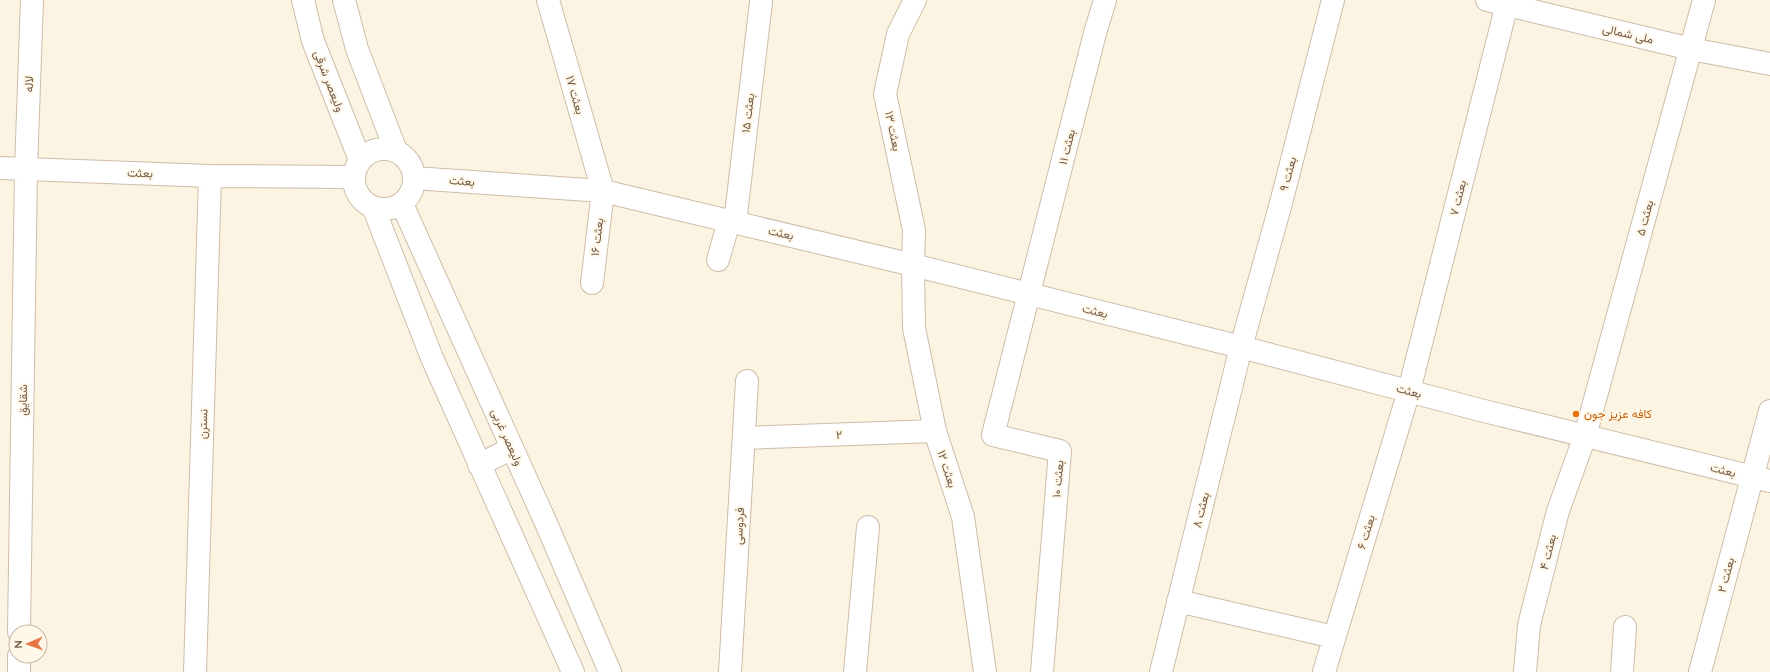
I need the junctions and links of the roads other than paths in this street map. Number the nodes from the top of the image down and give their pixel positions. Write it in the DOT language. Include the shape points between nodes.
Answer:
graph roads {
  1 [pos="32,0"];
  2 [pos="303,0"];
  3 [pos="344,0"];
  4 [pos="548,0"];
  5 [pos="915,0"];
  6 [pos="1105,0"];
  7 [pos="1333,0"];
  8 [pos="1704,0"];
  9 [pos="761,2"];
  10 [pos="1501,2"];
  11 [pos="1690,49"];
  12 [pos="1770,64"];
  13 [pos="396,151"];
  14 [pos="0,168"];
  15 [pos="356,168"];
  16 [pos="26,169"];
  17 [pos="210,176"];
  18 [pos="414,178"];
  19 [pos="603,191"];
  20 [pos="402,204"];
  21 [pos="374,209"];
  22 [pos="732,222"];
  23 [pos="718,260"];
  24 [pos="913,265"];
  25 [pos="592,283"];
  26 [pos="1030,295"];
  27 [pos="1240,347"];
  28 [pos="747,381"];
  29 [pos="1409,391"];
  30 [pos="1770,411"];
  31 [pos="935,431"];
  32 [pos="1585,436"];
  33 [pos="744,438"];
  34 [pos="512,448"];
  35 [pos="479,465"];
  36 [pos="1761,479"];
  37 [pos="868,527"];
  38 [pos="1178,602"];
  39 [pos="19,624"];
  40 [pos="1625,627"];
  41 [pos="1334,638"];
  42 [pos="195,672"];
  43 [pos="573,672"];
  44 [pos="610,672"];
  45 [pos="730,672"];
  46 [pos="855,672"];
  47 [pos="985,672"];
  48 [pos="1042,672"];
  49 [pos="1161,672"];
  50 [pos="1324,672"];
  51 [pos="1525,672"];
  52 [pos="1622,672"];
  53 [pos="1700,672"];
  1 -- 16 [label="street, لاله"];
  2 -- 15 [label="street, ولیعصر شرقی" via="313,41"];
  3 -- 13 [label="street" via="357,49"];
  4 -- 19 [label="street, بعثت ۱۷"];
  5 -- 24 [label="street, بعثت ۱۳" via="898,34 885,94 914,230"];
  6 -- 26 [label="street, بعثت ۱۱"];
  7 -- 27 [label="street, بعثت ۹"];
  8 -- 11 [label="street, بعثت ۵"];
  9 -- 22 [label="street, بعثت ۱۵"];
  10 -- 11 [label="street, ملی شمالی"];
  10 -- 29 [label="street, بعثت ۷"];
  11 -- 12 [label="street, ملی شمالی"];
  11 -- 32 [label="street, بعثت ۵"];
  13 -- 15 [label="street" via="370,151"];
  13 -- 18 [label="street" via="405,157 412,167"];
  14 -- 16 [label="street, بعثت"];
  15 -- 17 [label="street, بعثت"];
  15 -- 21 [label="street" via="355,190 362,201"];
  16 -- 17 [label="street, بعثت"];
  16 -- 39 [label="street, شقایق"];
  17 -- 42 [label="street, نسترن"];
  18 -- 19 [label="street, بعثت"];
  18 -- 20 [label="street" via="413,188"];
  19 -- 22 [label="street, بعثت"];
  19 -- 25 [label="street, بعثت ۱۶"];
  20 -- 21 [label="street" via="388,209"];
  20 -- 34 [label="street, ولیعصر غربی"];
  21 -- 35 [label="street" via="432,358"];
  22 -- 23 [label="street, بعثت ۱۵"];
  22 -- 24 [label="street, بعثت"];
  24 -- 26 [label="street, بعثت"];
  24 -- 31 [label="street, بعثت ۱۲" via="914,328"];
  26 -- 27 [label="street, بعثت"];
  26 -- 48 [label="street, بعثت ۱۰" via="993,435 1060,451"];
  27 -- 29 [label="street, بعثت"];
  27 -- 38 [label="street, بعثت ۸"];
  28 -- 33 [label="street, فردوسی"];
  29 -- 32 [label="street, بعثت"];
  29 -- 41 [label="street, بعثت ۶"];
  30 -- 36 [label="street, بعثت ۲"];
  31 -- 33 [label="street, ۲"];
  31 -- 47 [label="street, بعثت ۱۲" via="963,517"];
  32 -- 36 [label="street, بعثت"];
  32 -- 51 [label="street, بعثت ۴" via="1558,511 1531,617"];
  33 -- 45 [label="street, فردوسی"];
  34 -- 35 [label="street"];
  34 -- 44 [label="street, ولیعصر غربی"];
  35 -- 43 [label="street"];
  36 -- 53 [label="street, بعثت ۲"];
  37 -- 46 [label="street"];
  38 -- 41 [label="street"];
  38 -- 49 [label="street, بعثت ۸"];
  40 -- 52 [label="street"];
  41 -- 50 [label="street, بعثت ۶"];
}
